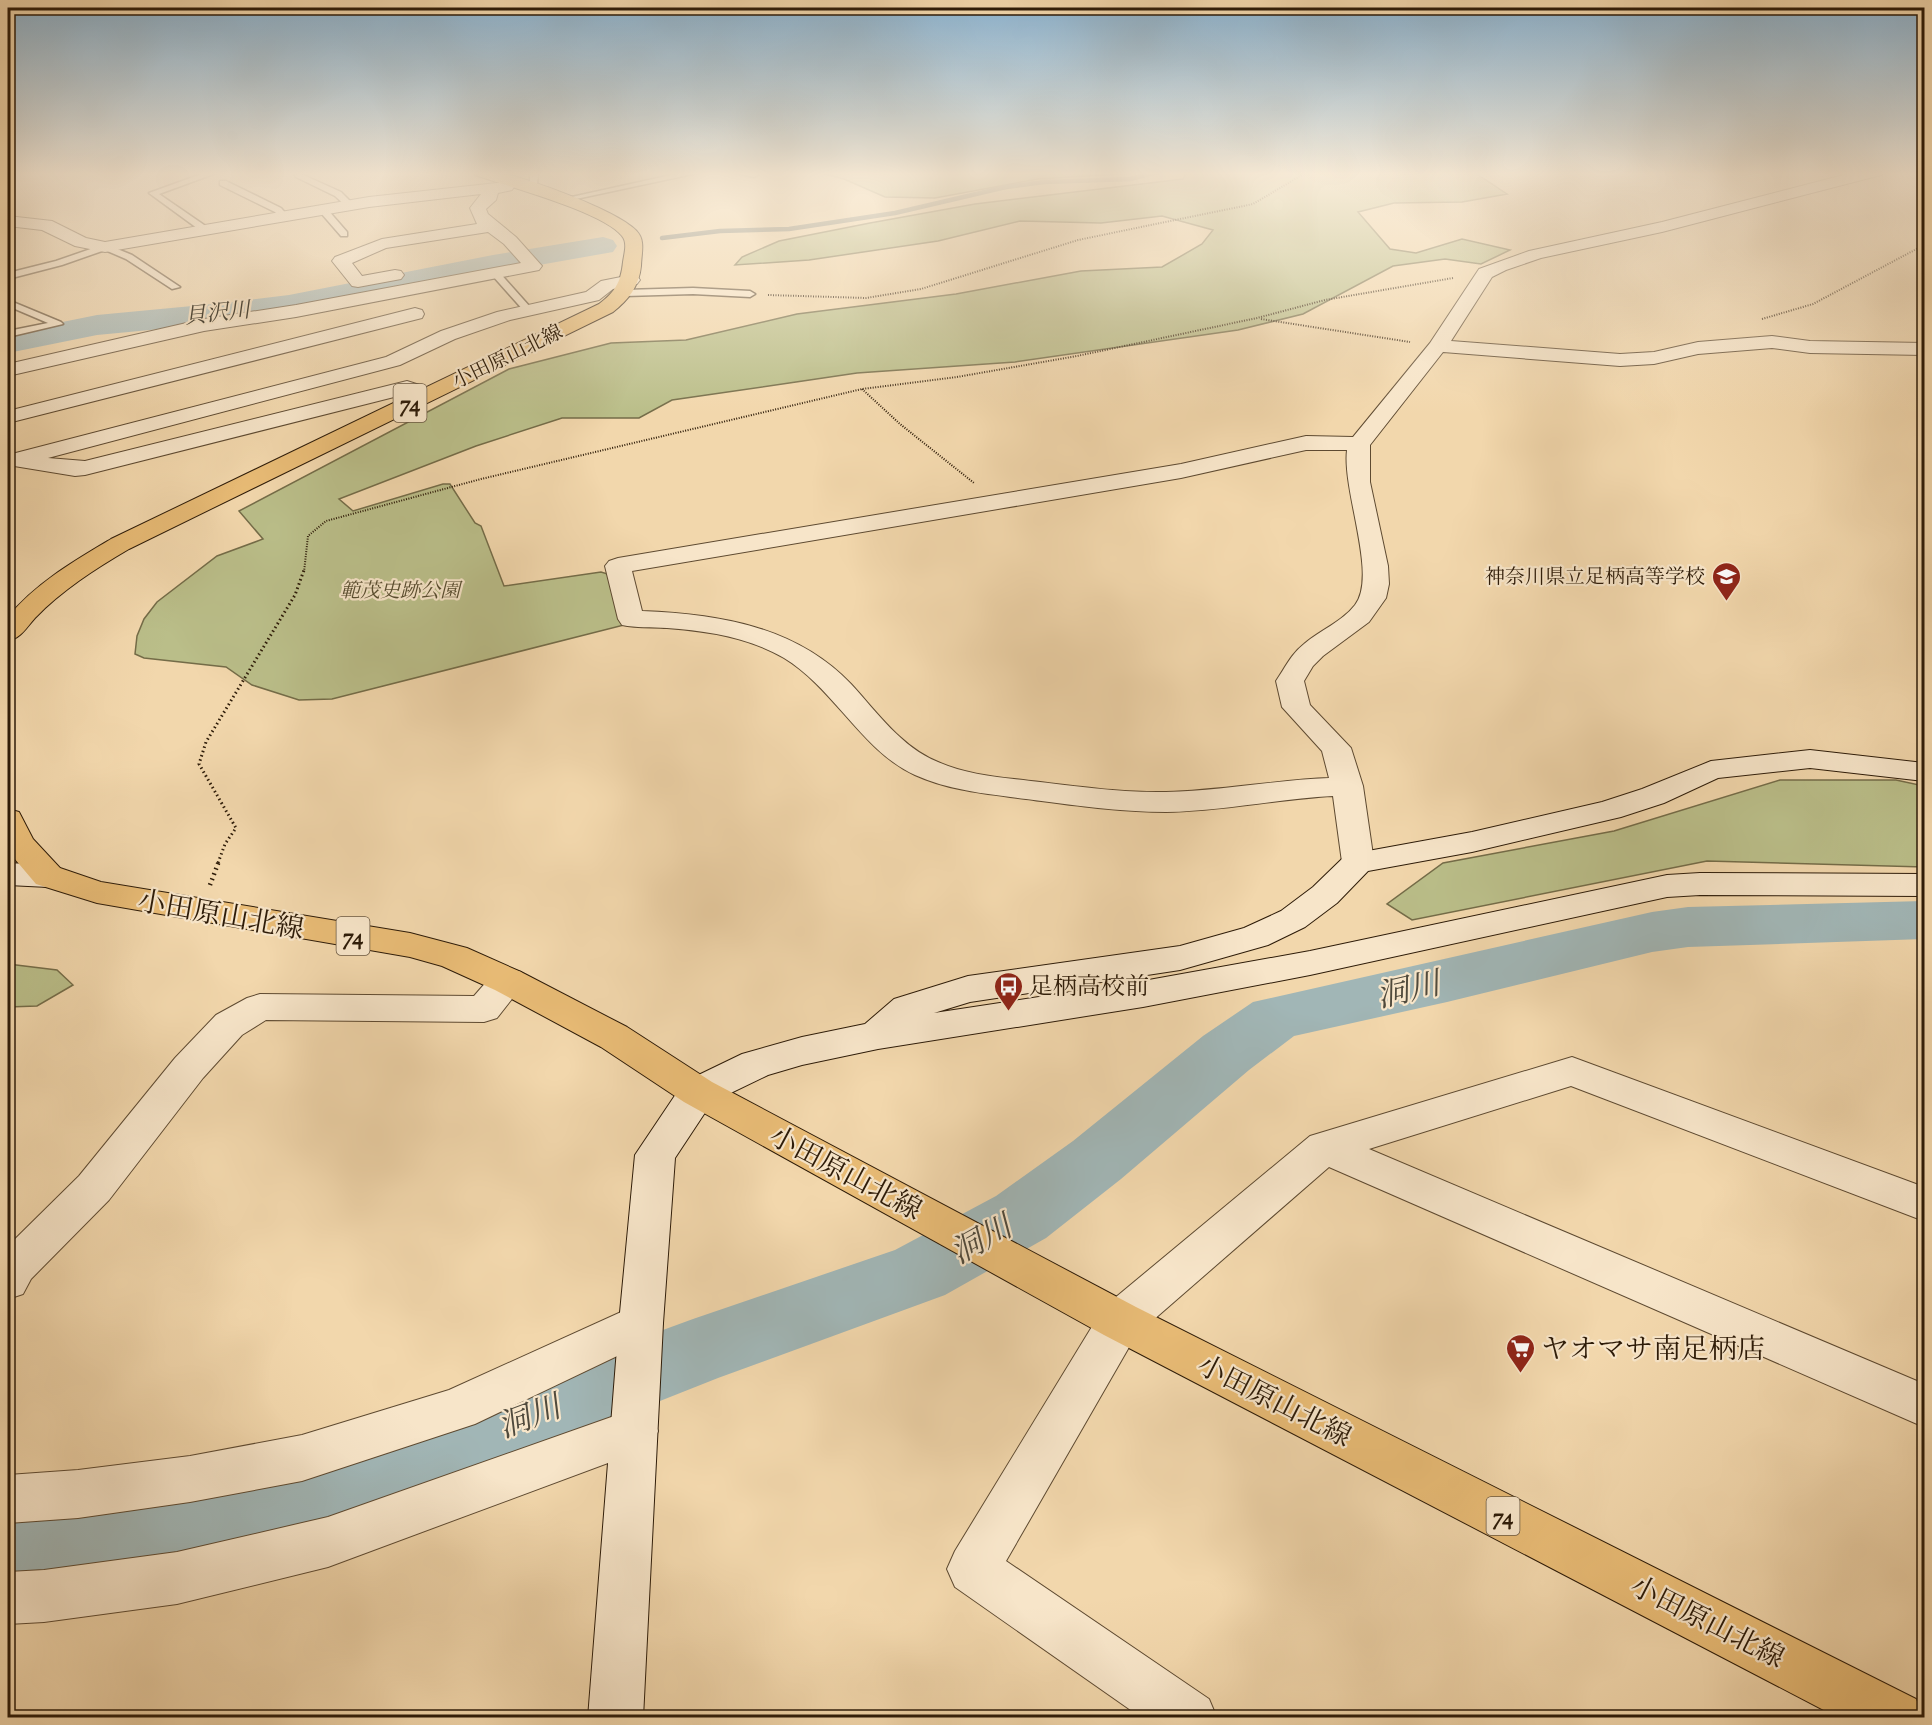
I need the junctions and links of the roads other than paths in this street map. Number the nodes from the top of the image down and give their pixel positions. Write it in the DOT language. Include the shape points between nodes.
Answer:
graph roads {
  1 [pos="89,252"];
  2 [pos="118,252"];
  3 [pos="362,252"];
  4 [pos="517,252"];
  5 [pos="520,252"];
  6 [pos="631,252"];
  7 [pos="1550,252"];
  8 [pos="495,273"];
  9 [pos="8,276"];
  10 [pos="628,286"];
  11 [pos="175,287"];
  12 [pos="389,293"];
  13 [pos="750,294"];
  14 [pos="8,303"];
  15 [pos="528,310"];
  16 [pos="415,314"];
  17 [pos="8,334"];
  18 [pos="448,335"];
  19 [pos="1438,346"];
  20 [pos="1924,349"];
  21 [pos="8,370"];
  22 [pos="428,394"];
  23 [pos="8,417"];
  24 [pos="1359,444"];
  25 [pos="11,460"];
  26 [pos="8,633"];
  27 [pos="1924,772"];
  28 [pos="1347,786"];
  29 [pos="8,819"];
  30 [pos="1358,862"];
  31 [pos="8,874"];
  32 [pos="48,876"];
  33 [pos="1924,885"];
  34 [pos="508,981"];
  35 [pos="878,1035"];
  36 [pos="698,1092"];
  37 [pos="1324,1146"];
  38 [pos="1924,1204"];
  39 [pos="8,1281"];
  40 [pos="1114,1317"];
  41 [pos="641,1325"];
  42 [pos="1924,1406"];
  43 [pos="634,1429"];
  44 [pos="8,1499"];
  45 [pos="8,1598"];
  46 [pos="615,1718"];
  47 [pos="1190,1718"];
  48 [pos="1897,1718"];
  1 -- 9 [label="lane"];
  2 -- 11 [label="lane"];
  3 -- 4 [label="street" via="341,261 358,282"];
  5 -- 8 [label="street" via="533,266"];
  6 -- 10 [label="main road"];
  7 -- 19 [label="street" via="1485,273"];
  8 -- 12 [label="street"];
  8 -- 15 [label="lane"];
  10 -- 13 [label="lane"];
  10 -- 15 [label="street" via="607,285 592,296"];
  10 -- 22 [label="main road, 小田原山北線 / 74" via="606,308"];
  12 -- 16 [label="street"];
  12 -- 21 [label="street" via="204,325"];
  14 -- 17 [label="lane" via="58,324"];
  15 -- 18 [label="street"];
  16 -- 18 [label="street"];
  16 -- 23 [label="street"];
  18 -- 25 [label="street" via="393,360"];
  19 -- 20 [label="street" via="1620,360 1772,342 1810,348"];
  19 -- 24 [label="street"];
  22 -- 25 [label="street" via="407,387 85,468"];
  22 -- 26 [label="main road, 小田原山北線 / 74" via="120,544 68,574 29,606"];
  24 -- 28 [label="street" via="1357,474 1376,573 1375,596 1363,615 1305,658 1290,681 1296,707 1336,748"];
  24 -- 28 [label="street" via="1306,443 1181,471 1000,504 618,566 632,619 711,623 757,634 793,650 817,666 913,762 957,780 1101,799 1166,802"];
  27 -- 30 [label="street" via="1810,759 1711,770 1610,810 1472,842"];
  28 -- 30 [label="street"];
  29 -- 32 [label="main road, 小田原山北線 / 74" via="18,843"];
  30 -- 35 [label="street" via="1325,895 1293,919 1256,937 1180,958 968,989 907,1008"];
  31 -- 32 [label="street"];
  32 -- 34 [label="main road, 小田原山北線 / 74" via="97,892 410,945 454,957"];
  33 -- 35 [label="street" via="1667,886 1298,965 1143,994"];
  34 -- 36 [label="main road, 小田原山北線 / 74" via="614,1037"];
  34 -- 39 [label="street" via="484,1009 260,1007 229,1024 94,1188 16,1266"];
  35 -- 36 [label="street" via="756,1064"];
  36 -- 40 [label="main road, 小田原山北線 / 74"];
  36 -- 41 [label="street" via="655,1155"];
  37 -- 38 [label="street" via="1572,1071"];
  37 -- 40 [label="street"];
  37 -- 42 [label="street"];
  40 -- 47 [label="street" via="973,1569"];
  40 -- 48 [label="main road, 小田原山北線 / 74"];
  41 -- 43 [label="street"];
  41 -- 44 [label="street" via="458,1409 302,1458 190,1479"];
  43 -- 45 [label="street" via="328,1542 177,1578"];
  43 -- 46 [label="street"];
}
